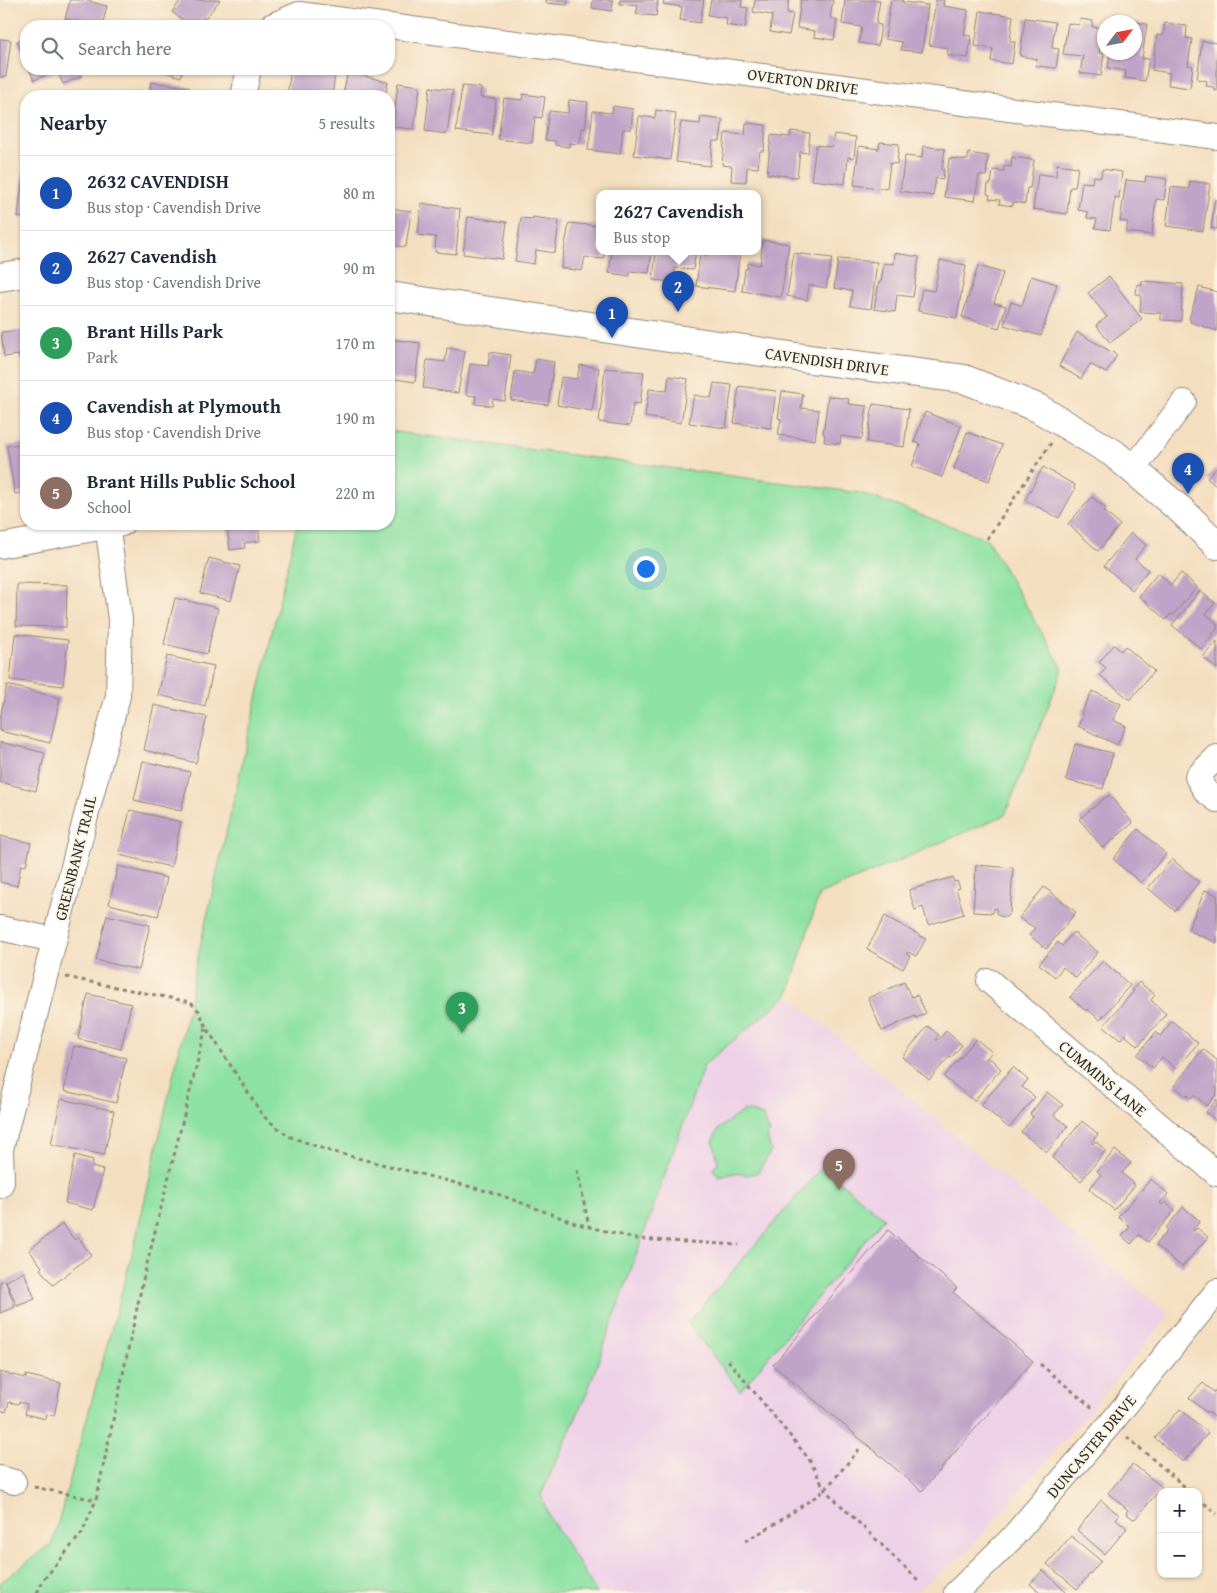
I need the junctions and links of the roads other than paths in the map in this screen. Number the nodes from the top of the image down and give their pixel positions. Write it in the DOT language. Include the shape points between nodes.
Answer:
graph roads {
  1 [pos="286,20"];
  2 [pos="344,20"];
  3 [pos="395,27"];
  4 [pos="248,75"];
  5 [pos="244,90"];
  6 [pos="1217,137"];
  7 [pos="20,274"];
  8 [pos="0,277"];
  9 [pos="395,297"];
  10 [pos="1184,402"];
  11 [pos="1133,469"];
  12 [pos="85,530"];
  13 [pos="112,530"];
  14 [pos="1217,545"];
  15 [pos="0,546"];
  16 [pos="1217,757"];
  17 [pos="1217,800"];
  18 [pos="0,928"];
  19 [pos="54,940"];
  20 [pos="988,981"];
  21 [pos="1217,1174"];
  22 [pos="0,1186"];
  23 [pos="1217,1291"];
  24 [pos="956,1593"];
  1 -- 2 [label="street, OVERTON DRIVE" via="299,14"];
  3 -- 6 [label="street, OVERTON DRIVE"];
  4 -- 5 [label="street"];
  7 -- 8 [label="street"];
  9 -- 11 [label="street, CAVENDISH DRIVE" via="810,360 964,379 1038,408 1113,452"];
  10 -- 11 [label="street"];
  11 -- 14 [label="street, CAVENDISH DRIVE"];
  12 -- 15 [label="street"];
  13 -- 19 [label="street, GREENBANK TRAIL" via="120,619 118,696"];
  16 -- 17 [label="street" via="1196,777 1206,792"];
  18 -- 19 [label="street"];
  19 -- 22 [label="street, GREENBANK TRAIL" via="1,1148"];
  20 -- 21 [label="street, CUMMINS LANE"];
  23 -- 24 [label="street, DUNCASTER DRIVE" via="1012,1539"];
}
